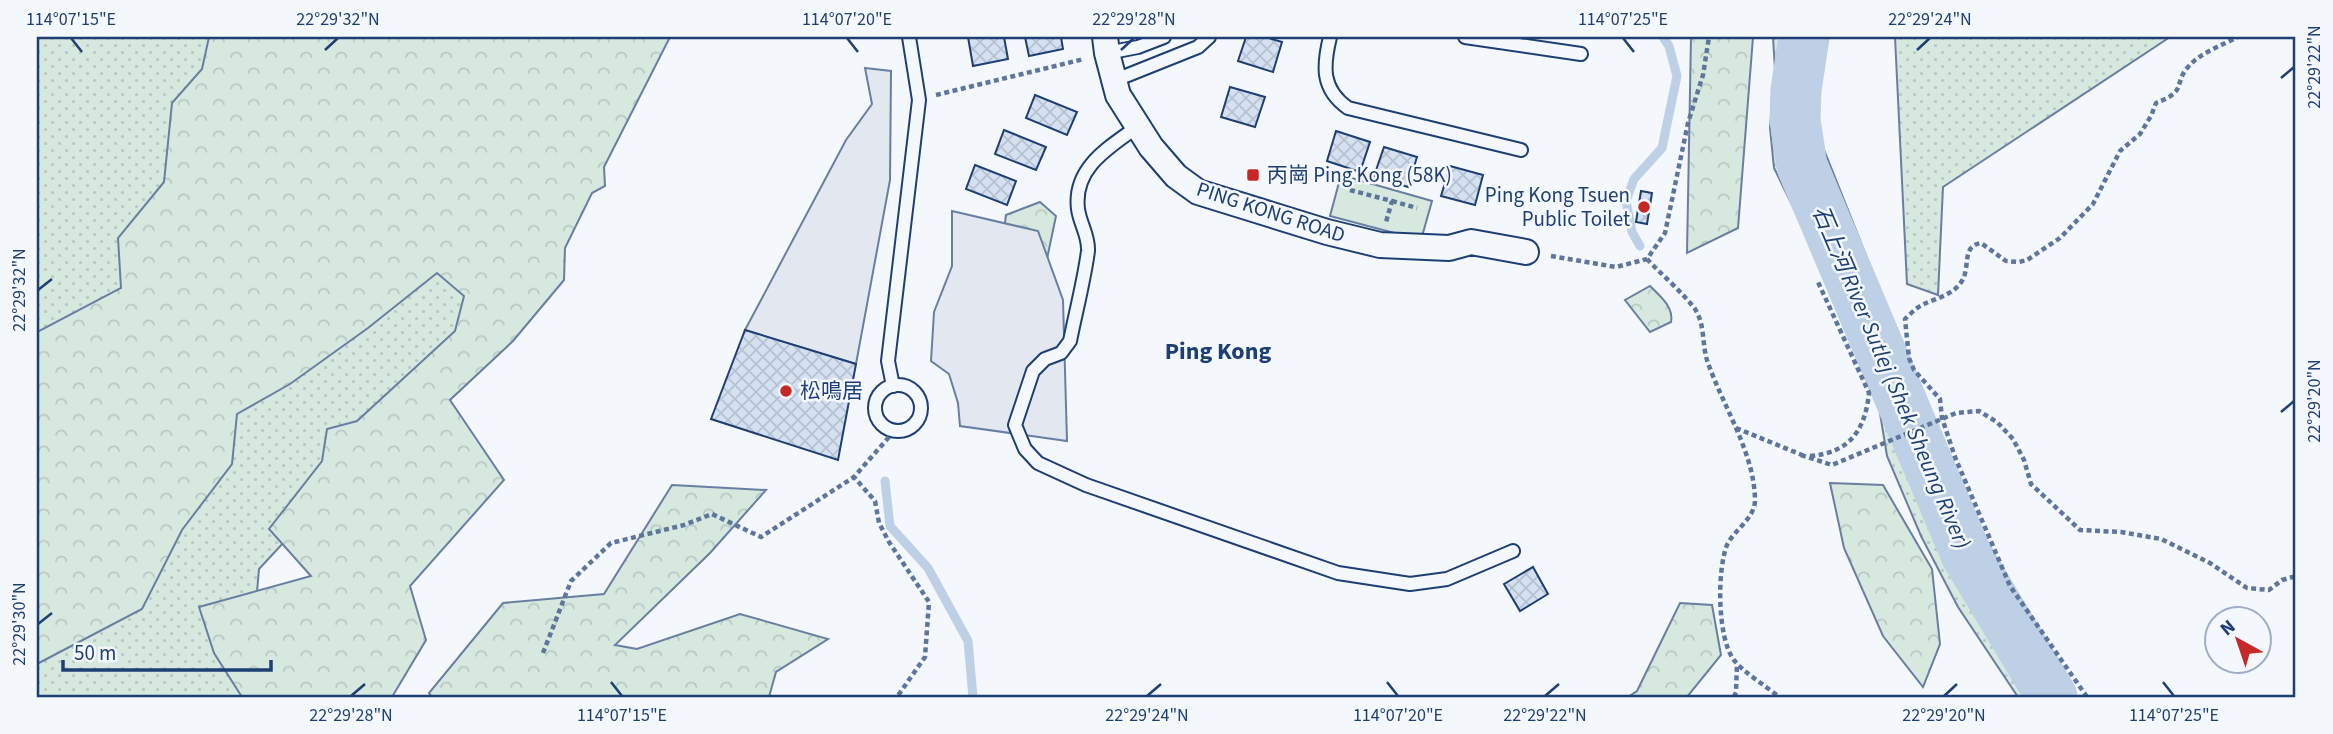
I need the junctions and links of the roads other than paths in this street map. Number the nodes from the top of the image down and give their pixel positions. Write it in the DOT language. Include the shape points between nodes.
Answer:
graph roads {
  1 [pos="909,37"];
  2 [pos="1164,37"];
  3 [pos="1209,37"];
  4 [pos="1330,37"];
  5 [pos="1465,37"];
  6 [pos="1106,45"];
  7 [pos="1581,54"];
  8 [pos="1113,81"];
  9 [pos="1137,127"];
  10 [pos="1521,150"];
  11 [pos="1526,252"];
  12 [pos="893,386"];
  13 [pos="1513,551"];
  1 -- 12 [label="lane" via="919,100 888,361"];
  2 -- 6 [label="lane" via="1138,47"];
  3 -- 8 [label="lane" via="1198,47"];
  4 -- 10 [label="lane" via="1324,62 1328,86 1335,99 1348,108"];
  5 -- 7 [label="lane"];
  6 -- 8 [label="street, PING KONG ROAD"];
  8 -- 9 [label="street, PING KONG ROAD"];
  9 -- 11 [label="street, PING KONG ROAD" via="1176,176 1198,192 1380,245 1449,248 1472,242"];
  9 -- 13 [label="lane" via="1088,166 1082,182 1077,198 1088,248 1070,341 1033,371 1016,425 1025,449 1038,463 1086,485 1338,573 1410,584 1447,579"];
}
